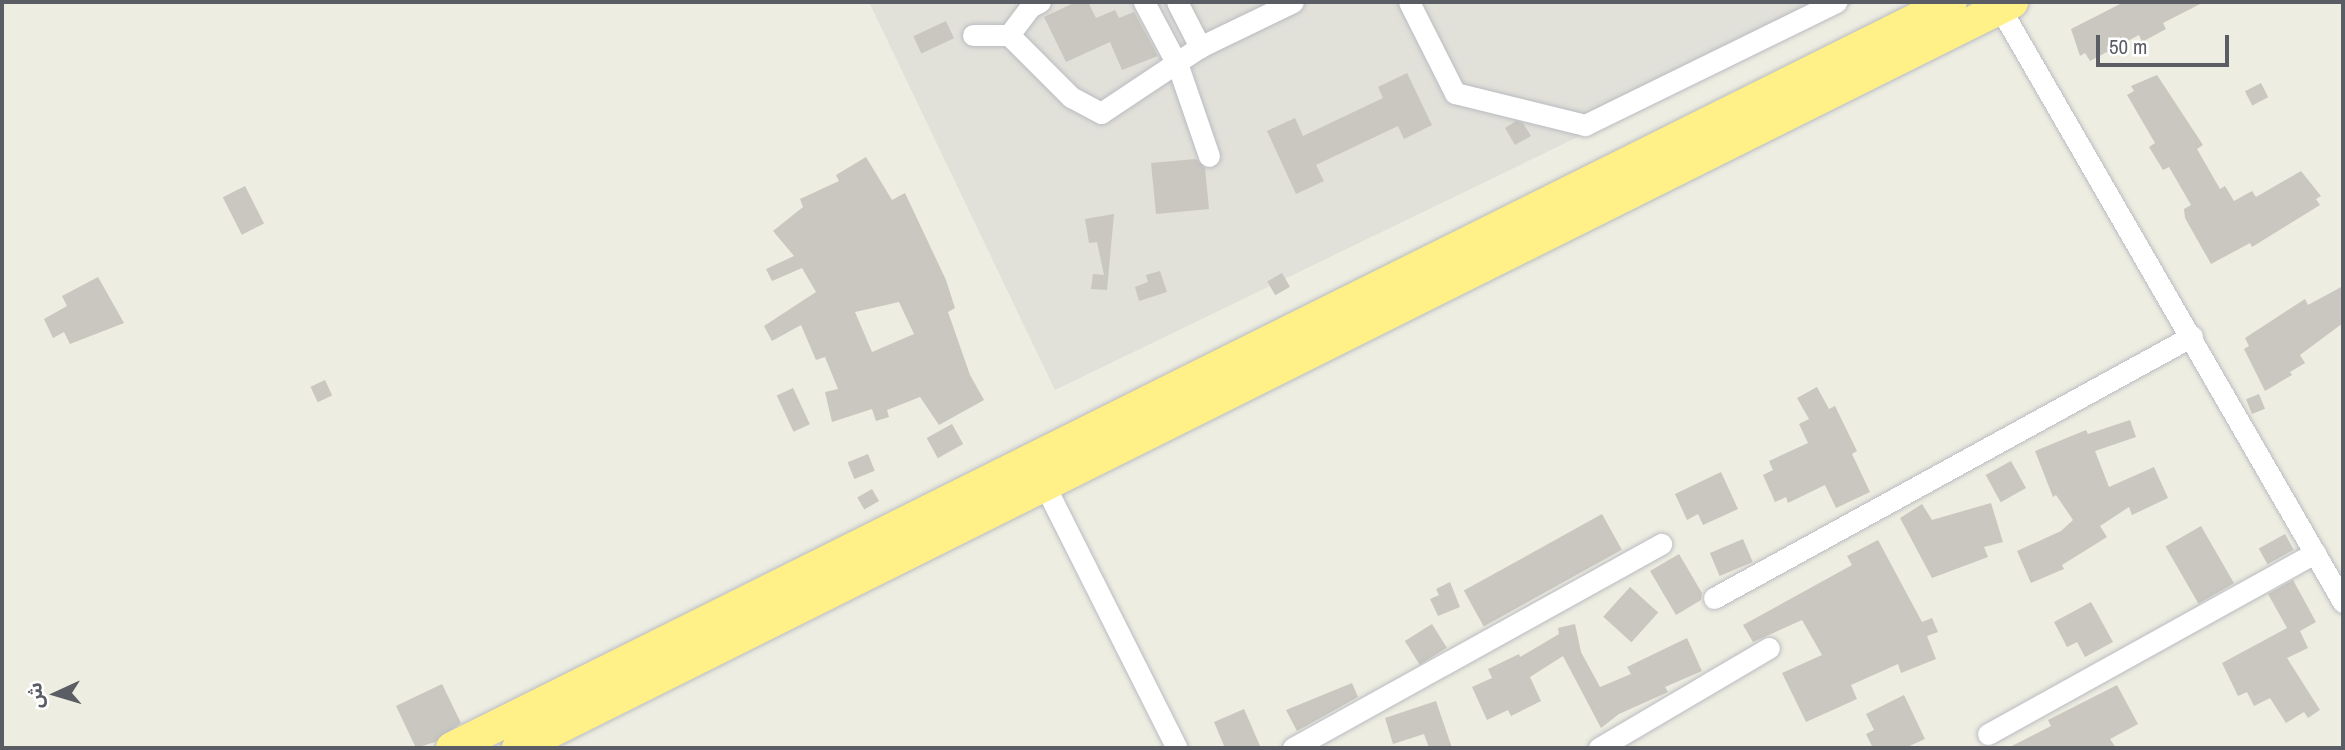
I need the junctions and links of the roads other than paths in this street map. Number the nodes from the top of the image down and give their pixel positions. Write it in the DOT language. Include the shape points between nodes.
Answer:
graph roads {
  1 [pos="1040,2"];
  2 [pos="1144,2"];
  3 [pos="1177,2"];
  4 [pos="1293,2"];
  5 [pos="1409,2"];
  6 [pos="1836,2"];
  7 [pos="1951,2"];
  8 [pos="2006,5"];
  9 [pos="972,35"];
  10 [pos="1009,35"];
  11 [pos="1200,47"];
  12 [pos="1178,66"];
  13 [pos="1209,156"];
  14 [pos="2192,336"];
  15 [pos="1045,486"];
  16 [pos="1661,544"];
  17 [pos="2315,553"];
  18 [pos="1714,598"];
  19 [pos="2343,602"];
  20 [pos="1769,648"];
  21 [pos="1988,734"];
  22 [pos="452,748"];
  23 [pos="518,748"];
  24 [pos="1177,748"];
  25 [pos="1293,748"];
  26 [pos="1599,748"];
  1 -- 10 [label="street" via="1030,7"];
  2 -- 12 [label="street"];
  3 -- 11 [label="street"];
  4 -- 11 [label="street"];
  5 -- 6 [label="street" via="1455,93 1585,125"];
  7 -- 22 [label="highway"];
  8 -- 14 [label="street"];
  8 -- 15 [label="highway"];
  9 -- 10 [label="street"];
  10 -- 12 [label="street" via="1071,97 1101,113"];
  11 -- 12 [label="street"];
  12 -- 13 [label="street"];
  14 -- 17 [label="street"];
  14 -- 18 [label="street"];
  15 -- 23 [label="highway"];
  15 -- 24 [label="street"];
  16 -- 25 [label="street"];
  17 -- 19 [label="street"];
  17 -- 21 [label="street"];
  20 -- 26 [label="street"];
}
